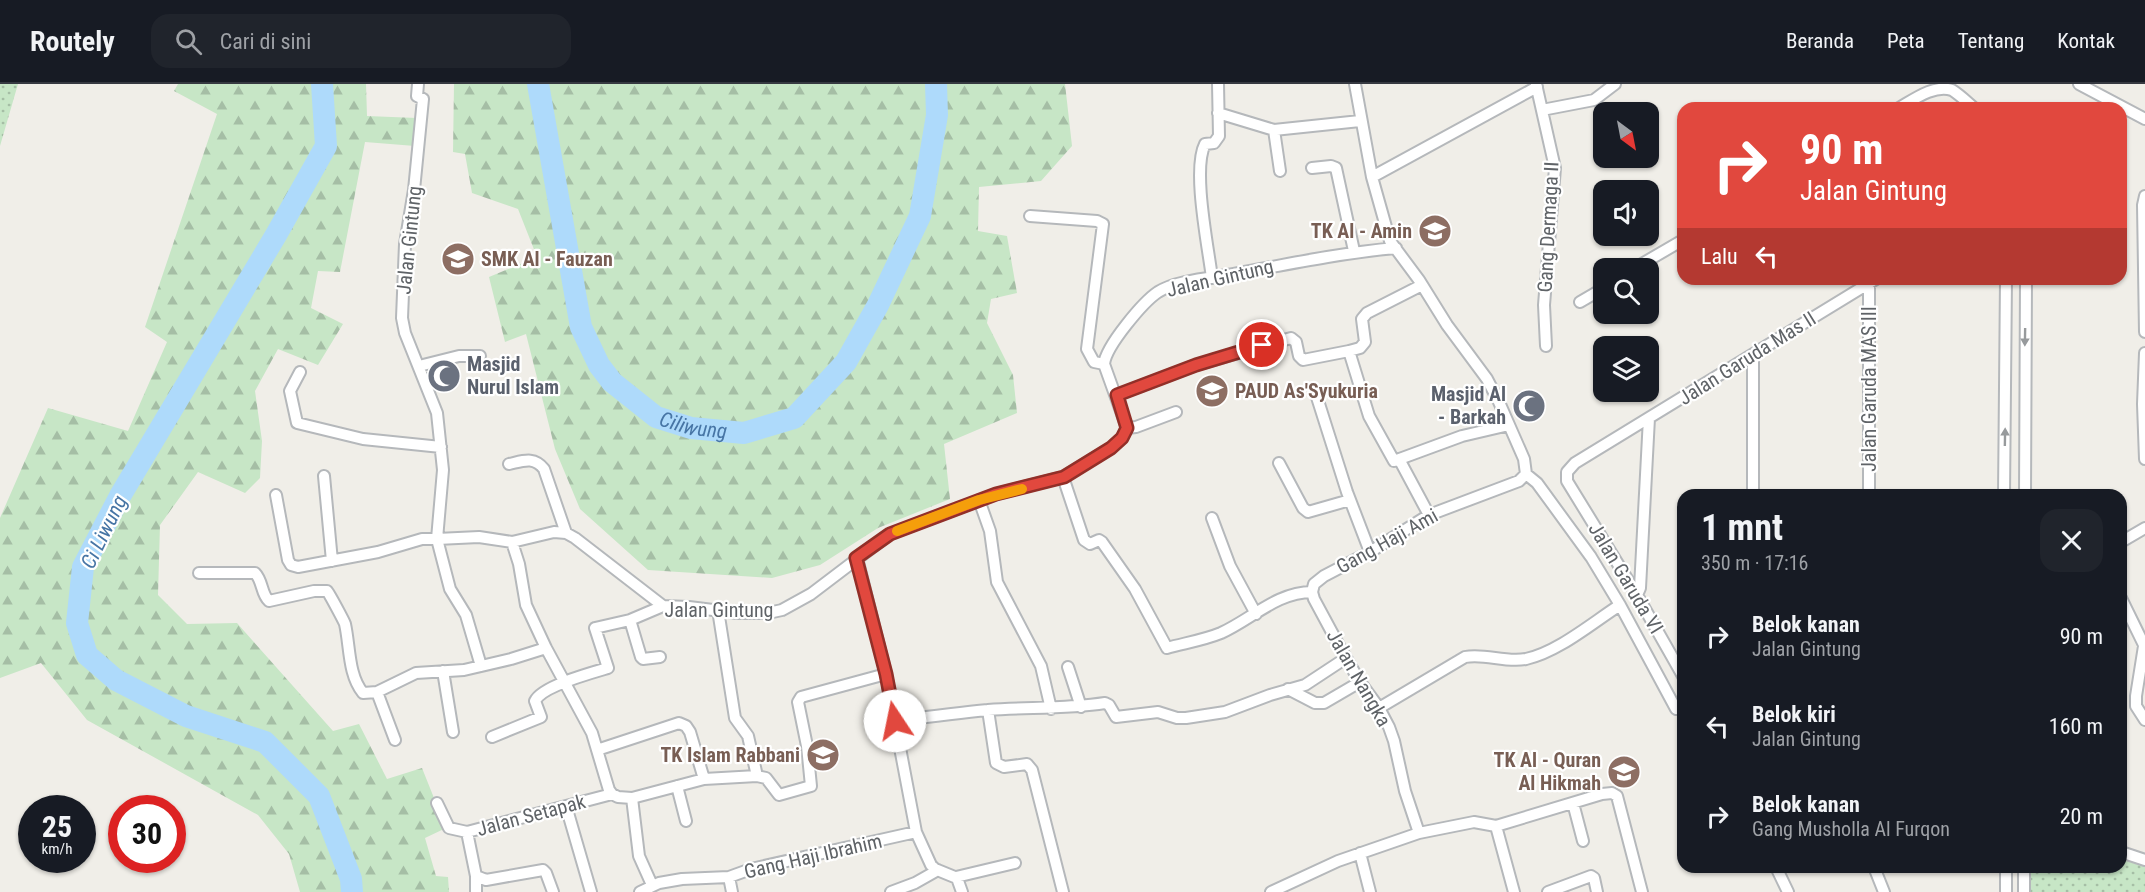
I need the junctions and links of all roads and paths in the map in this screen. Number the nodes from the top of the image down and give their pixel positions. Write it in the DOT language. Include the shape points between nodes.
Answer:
graph roads {
  1 [pos="418,84"];
  2 [pos="1218,84"];
  3 [pos="1355,84"];
  4 [pos="1615,84"];
  5 [pos="2079,84"];
  6 [pos="1536,85"];
  7 [pos="1952,90"];
  8 [pos="1909,102"];
  9 [pos="1957,102"];
  10 [pos="1967,102"];
  11 [pos="2113,102"];
  12 [pos="2127,109"];
  13 [pos="1542,110"];
  14 [pos="1218,112"];
  15 [pos="2145,119"];
  16 [pos="1360,121"];
  17 [pos="1274,130"];
  18 [pos="1312,168"];
  19 [pos="1280,171"];
  20 [pos="1372,177"];
  21 [pos="2145,196"];
  22 [pos="1030,216"];
  23 [pos="1677,244"];
  24 [pos="1396,248"];
  25 [pos="1354,251"];
  26 [pos="1652,258"];
  27 [pos="1212,278"];
  28 [pos="1422,285"];
  29 [pos="1866,285"];
  30 [pos="1873,285"];
  31 [pos="2006,285"];
  32 [pos="2026,285"];
  33 [pos="1593,294"];
  34 [pos="1580,302"];
  35 [pos="2145,332"];
  36 [pos="1546,346"];
  37 [pos="1349,351"];
  38 [pos="2145,353"];
  39 [pos="1752,355"];
  40 [pos="480,356"];
  41 [pos="1104,364"];
  42 [pos="419,366"];
  43 [pos="2006,366"];
  44 [pos="2024,367"];
  45 [pos="300,372"];
  46 [pos="1315,391"];
  47 [pos="1117,395"];
  48 [pos="1176,412"];
  49 [pos="1649,418"];
  50 [pos="1509,425"];
  51 [pos="1127,428"];
  52 [pos="441,447"];
  53 [pos="1400,459"];
  54 [pos="2145,459"];
  55 [pos="1278,463"];
  56 [pos="509,464"];
  57 [pos="1526,474"];
  58 [pos="324,476"];
  59 [pos="1064,477"];
  60 [pos="1567,481"];
  61 [pos="1753,489"];
  62 [pos="1869,489"];
  63 [pos="2004,489"];
  64 [pos="2025,489"];
  65 [pos="276,495"];
  66 [pos="979,500"];
  67 [pos="1350,500"];
  68 [pos="1430,515"];
  69 [pos="1212,518"];
  70 [pos="2145,528"];
  71 [pos="566,533"];
  72 [pos="437,538"];
  73 [pos="2127,538"];
  74 [pos="512,542"];
  75 [pos="1370,552"];
  76 [pos="856,558"];
  77 [pos="332,561"];
  78 [pos="199,573"];
  79 [pos="1312,592"];
  80 [pos="1637,595"];
  81 [pos="1620,605"];
  82 [pos="663,606"];
  83 [pos="717,610"];
  84 [pos="2127,610"];
  85 [pos="1256,614"];
  86 [pos="630,620"];
  87 [pos="2145,647"];
  88 [pos="546,648"];
  89 [pos="660,657"];
  90 [pos="1346,658"];
  91 [pos="1677,665"];
  92 [pos="481,666"];
  93 [pos="1068,667"];
  94 [pos="443,671"];
  95 [pos="886,674"];
  96 [pos="565,682"];
  97 [pos="1360,682"];
  98 [pos="1288,689"];
  99 [pos="377,692"];
  100 [pos="1081,707"];
  101 [pos="1052,708"];
  102 [pos="1379,708"];
  103 [pos="1676,709"];
  104 [pos="988,710"];
  105 [pos="2145,720"];
  106 [pos="895,721"];
  107 [pos="453,732"];
  108 [pos="492,737"];
  109 [pos="395,740"];
  110 [pos="597,750"];
  111 [pos="757,776"];
  112 [pos="704,779"];
  113 [pos="677,786"];
  114 [pos="612,794"];
  115 [pos="632,798"];
  116 [pos="437,802"];
  117 [pos="1573,803"];
  118 [pos="566,807"];
  119 [pos="686,821"];
  120 [pos="1496,826"];
  121 [pos="467,832"];
  122 [pos="916,832"];
  123 [pos="1419,832"];
  124 [pos="1583,841"];
  125 [pos="1360,853"];
  126 [pos="2127,854"];
  127 [pos="2145,860"];
  128 [pos="1015,863"];
  129 [pos="938,870"];
  130 [pos="1779,873"];
  131 [pos="1876,873"];
  132 [pos="2006,873"];
  133 [pos="2024,873"];
  134 [pos="476,876"];
  135 [pos="729,876"];
  136 [pos="956,877"];
  137 [pos="652,885"];
  138 [pos="1292,888"];
  139 [pos="476,892"];
  140 [pos="553,892"];
  141 [pos="591,892"];
  142 [pos="640,892"];
  143 [pos="732,892"];
  144 [pos="891,892"];
  145 [pos="962,892"];
  146 [pos="1064,892"];
  147 [pos="1271,892"];
  148 [pos="1370,892"];
  149 [pos="1514,892"];
  150 [pos="1548,892"];
  151 [pos="1597,892"];
  152 [pos="1642,892"];
  153 [pos="1788,892"];
  154 [pos="1884,892"];
  155 [pos="2006,892"];
  156 [pos="2024,892"];
  1 -- 42 [label="street, Jalan Gintung" via="417,96 423,99 405,244 402,308 405,333"];
  2 -- 14 [label="street"];
  3 -- 16 [label="street"];
  4 -- 13 [label="street" via="1593,100"];
  5 -- 11 [label="street"];
  6 -- 13 [label="street, Gang Dermaga II"];
  6 -- 20 [label="street"];
  7 -- 8 [label="street" via="1935,89"];
  7 -- 9 [label="street"];
  7 -- 10 [label="street"];
  12 -- 15 [label="street"];
  13 -- 36 [label="street, Gang Dermaga II" via="1555,168 1544,306"];
  14 -- 17 [label="street"];
  14 -- 27 [label="street" via="1219,136 1214,143 1205,144 1199,160"];
  16 -- 17 [label="street"];
  16 -- 20 [label="street"];
  17 -- 19 [label="street"];
  18 -- 25 [label="street" via="1336,168"];
  20 -- 24 [label="street" via="1383,221"];
  21 -- 35 [label="street"];
  22 -- 41 [label="street" via="1103,224 1087,349 1094,362"];
  23 -- 26 [label="street"];
  24 -- 25 [label="street, Jalan Gintung"];
  24 -- 28 [label="street"];
  25 -- 27 [label="street, Jalan Gintung"];
  27 -- 41 [label="street, Jalan Gintung" via="1160,291 1148,300 1121,333"];
  28 -- 37 [label="street" via="1367,312 1362,319 1365,342"];
  28 -- 50 [label="street" via="1487,379"];
  29 -- 39 [label="street, Jalan Garuda Mas II"];
  30 -- 62 [label="street, Jalan Garuda MAS III"];
  31 -- 43 [label="street"];
  32 -- 44 [label="street, one-way"];
  33 -- 34 [label="street"];
  37 -- 47 [label="street" via="1304,360 1291,338 1196,365"];
  37 -- 53 [label="street" via="1369,416 1394,462"];
  38 -- 54 [label="street"];
  39 -- 49 [label="street, Jalan Garuda Mas II"];
  39 -- 61 [label="street"];
  40 -- 42 [label="street" via="459,356"];
  41 -- 47 [label="street"];
  42 -- 52 [label="street, Jalan Gintung" via="436,413"];
  43 -- 44 [label="street"];
  63 -- 43 [label="street, one-way"];
  44 -- 64 [label="street"];
  45 -- 52 [label="street" via="290,391 297,423 363,439"];
  46 -- 67 [label="street"];
  47 -- 51 [label="street"];
  48 -- 51 [label="street"];
  49 -- 60 [label="street, Jalan Garuda Mas II" via="1575,464 1567,472"];
  49 -- 80 [label="street"];
  50 -- 53 [label="street" via="1462,436"];
  50 -- 57 [label="street" via="1524,459"];
  51 -- 59 [label="street, Jalan Gintung" via="1111,448"];
  52 -- 72 [label="street, Jalan Gintung" via="443,470"];
  53 -- 68 [label="street"];
  55 -- 67 [label="street" via="1308,512"];
  56 -- 71 [label="street" via="532,459 539,462"];
  57 -- 68 [label="street, Gang Haji Ami" via="1519,482"];
  57 -- 81 [label="street" via="1583,545"];
  58 -- 77 [label="street"];
  59 -- 66 [label="street, Jalan Gintung"];
  59 -- 85 [label="street" via="1084,540 1088,544 1101,542 1135,589 1167,648 1220,634"];
  60 -- 80 [label="street, Jalan Garuda VI"];
  65 -- 77 [label="street" via="291,565"];
  66 -- 76 [label="street, Jalan Gintung" via="890,534"];
  66 -- 101 [label="street" via="990,531 997,582 1041,666"];
  67 -- 75 [label="street"];
  68 -- 75 [label="street, Gang Haji Ami"];
  69 -- 85 [label="street" via="1230,566"];
  70 -- 73 [label="street"];
  71 -- 74 [label="street"];
  71 -- 82 [label="street"];
  72 -- 74 [label="street" via="479,537"];
  72 -- 77 [label="street"];
  72 -- 92 [label="street, Jalan Gintung" via="450,589 466,615"];
  74 -- 88 [label="street" via="526,605"];
  75 -- 79 [label="street, Gang Haji Ami" via="1324,576 1314,584"];
  76 -- 83 [label="street, Jalan Gintung" via="812,594 782,610 768,614"];
  76 -- 95 [label="street"];
  78 -- 99 [label="street" via="255,573 269,601 327,591 345,623 352,666 361,691"];
  79 -- 85 [label="street" via="1291,594 1267,604"];
  79 -- 90 [label="street, Jalan Nangka"];
  80 -- 91 [label="street, Jalan Garuda VI"];
  81 -- 102 [label="street" via="1538,655 1512,660 1465,657"];
  81 -- 103 [label="street"];
  82 -- 83 [label="street, Jalan Gintung"];
  82 -- 86 [label="street, Jalan Gintung"];
  83 -- 111 [label="street" via="735,717 748,736"];
  84 -- 87 [label="street"];
  86 -- 89 [label="street" via="641,657"];
  86 -- 96 [label="street, Jalan Gintung" via="595,628 608,668"];
  87 -- 105 [label="street" via="2136,706"];
  88 -- 92 [label="street"];
  88 -- 96 [label="street"];
  90 -- 97 [label="street, Jalan Nangka"];
  90 -- 98 [label="street" via="1305,685"];
  92 -- 94 [label="street"];
  93 -- 100 [label="street"];
  94 -- 99 [label="street" via="416,673"];
  94 -- 107 [label="street"];
  95 -- 106 [label="street"];
  95 -- 111 [label="street" via="801,697 798,702 811,786 779,795 766,778"];
  96 -- 108 [label="street, Jalan Gintung" via="536,698 541,717"];
  96 -- 110 [label="street"];
  97 -- 98 [label="street" via="1323,703"];
  97 -- 102 [label="street, Jalan Nangka"];
  98 -- 100 [label="street" via="1225,712 1186,718 1158,712 1116,717 1105,703"];
  99 -- 109 [label="street"];
  100 -- 101 [label="street"];
  101 -- 104 [label="street"];
  102 -- 123 [label="street, Jalan Nangka" via="1394,741"];
  104 -- 106 [label="street"];
  104 -- 146 [label="street" via="996,763 1004,767 1025,764 1032,770"];
  106 -- 122 [label="street"];
  110 -- 112 [label="street" via="679,723 690,732"];
  110 -- 114 [label="street"];
  111 -- 112 [label="street"];
  112 -- 113 [label="street"];
  113 -- 115 [label="street"];
  113 -- 119 [label="street"];
  114 -- 115 [label="street"];
  114 -- 118 [label="street, Jalan Setapak"];
  115 -- 137 [label="street" via="639,855"];
  116 -- 121 [label="street, Jalan Setapak" via="449,828"];
  117 -- 120 [label="street"];
  117 -- 124 [label="street"];
  117 -- 152 [label="street" via="1602,794 1616,795"];
  118 -- 121 [label="street, Jalan Setapak"];
  118 -- 141 [label="street"];
  120 -- 123 [label="street" via="1474,822"];
  120 -- 149 [label="street"];
  121 -- 134 [label="street"];
  122 -- 129 [label="street"];
  122 -- 135 [label="street, Gang Haji Ibrahim"];
  123 -- 125 [label="street"];
  125 -- 138 [label="street" via="1318,870"];
  125 -- 148 [label="street"];
  126 -- 127 [label="street"];
  128 -- 136 [label="street"];
  129 -- 136 [label="street"];
  129 -- 144 [label="street"];
  130 -- 153 [label="street"];
  131 -- 154 [label="street"];
  132 -- 155 [label="street"];
  133 -- 156 [label="street"];
  134 -- 139 [label="street"];
  134 -- 140 [label="street" via="486,880 543,870"];
  135 -- 137 [label="street, Gang Haji Ibrahim"];
  135 -- 143 [label="street"];
  136 -- 145 [label="street"];
  137 -- 142 [label="street, Gang Haji Ibrahim"];
  138 -- 147 [label="street"];
  150 -- 151 [label="street" via="1591,876"];
}
